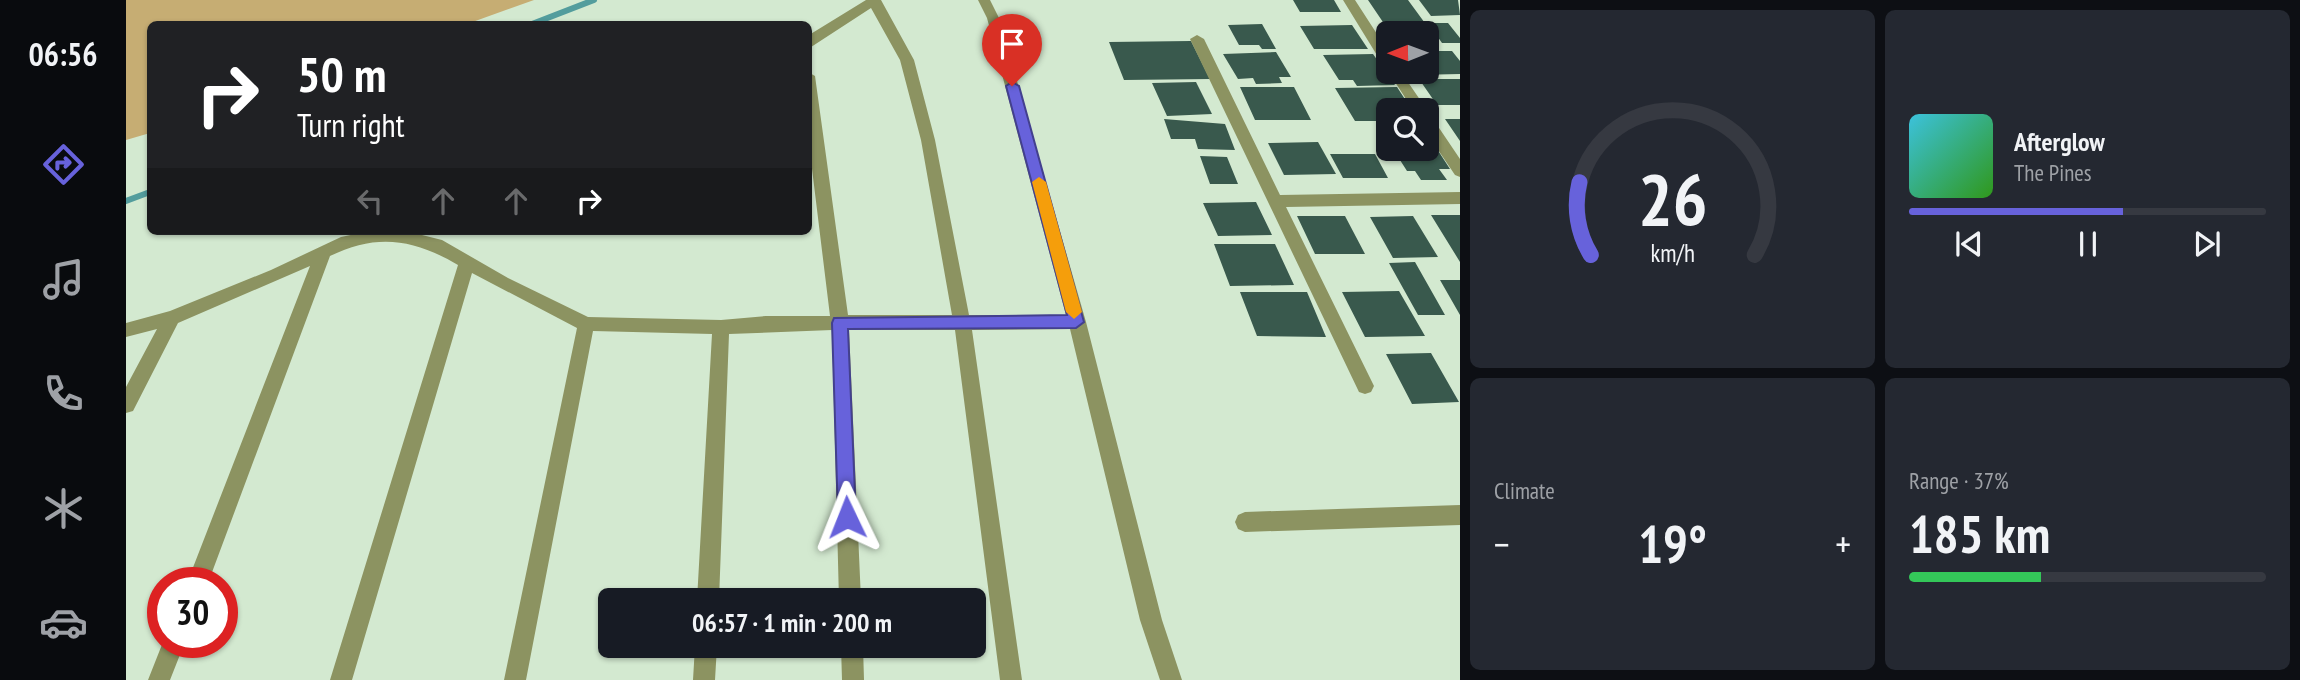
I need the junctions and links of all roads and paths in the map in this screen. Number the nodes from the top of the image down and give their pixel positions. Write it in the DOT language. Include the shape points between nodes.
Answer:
graph roads {
  1 [pos="875,0"];
  2 [pos="985,0"];
  3 [pos="1349,0"];
  4 [pos="1197,39"];
  5 [pos="812,40"];
  6 [pos="1376,43"];
  7 [pos="812,108"];
  8 [pos="1439,140"];
  9 [pos="1460,171"];
  10 [pos="1460,198"];
  11 [pos="1275,201"];
  12 [pos="385,235"];
  13 [pos="396,235"];
  14 [pos="324,252"];
  15 [pos="467,262"];
  16 [pos="172,318"];
  17 [pos="962,321"];
  18 [pos="1076,322"];
  19 [pos="839,323"];
  20 [pos="586,324"];
  21 [pos="721,327"];
  22 [pos="126,330"];
  23 [pos="1365,386"];
  24 [pos="126,405"];
  25 [pos="1460,514"];
  26 [pos="1245,522"];
  27 [pos="203,567"];
  28 [pos="709,588"];
  29 [pos="850,588"];
  30 [pos="168,658"];
  31 [pos="705,658"];
  32 [pos="852,658"];
  33 [pos="159,680"];
  34 [pos="341,680"];
  35 [pos="514,680"];
  36 [pos="704,680"];
  37 [pos="853,680"];
  38 [pos="1011,680"];
  39 [pos="1171,680"];
  1 -- 5 [label="street"];
  1 -- 17 [label="street" via="907,60 928,140"];
  2 -- 18 [label="street"];
  3 -- 6 [label="street"];
  4 -- 11 [label="street"];
  7 -- 19 [label="street"];
  8 -- 9 [label="street"];
  10 -- 11 [label="street"];
  11 -- 23 [label="street"];
  12 -- 14 [label="street" via="347,241"];
  13 -- 15 [label="street" via="436,244"];
  14 -- 16 [label="street"];
  14 -- 27 [label="street"];
  15 -- 20 [label="street"];
  15 -- 34 [label="street"];
  16 -- 22 [label="street"];
  16 -- 24 [label="street"];
  17 -- 18 [label="street"];
  17 -- 19 [label="street"];
  17 -- 38 [label="street"];
  18 -- 39 [label="street" via="1151,621"];
  19 -- 21 [label="street"];
  19 -- 29 [label="street"];
  20 -- 21 [label="street"];
  20 -- 35 [label="street"];
  21 -- 28 [label="street"];
  25 -- 26 [label="street"];
  30 -- 33 [label="street"];
  31 -- 36 [label="street"];
  32 -- 37 [label="street"];
}
